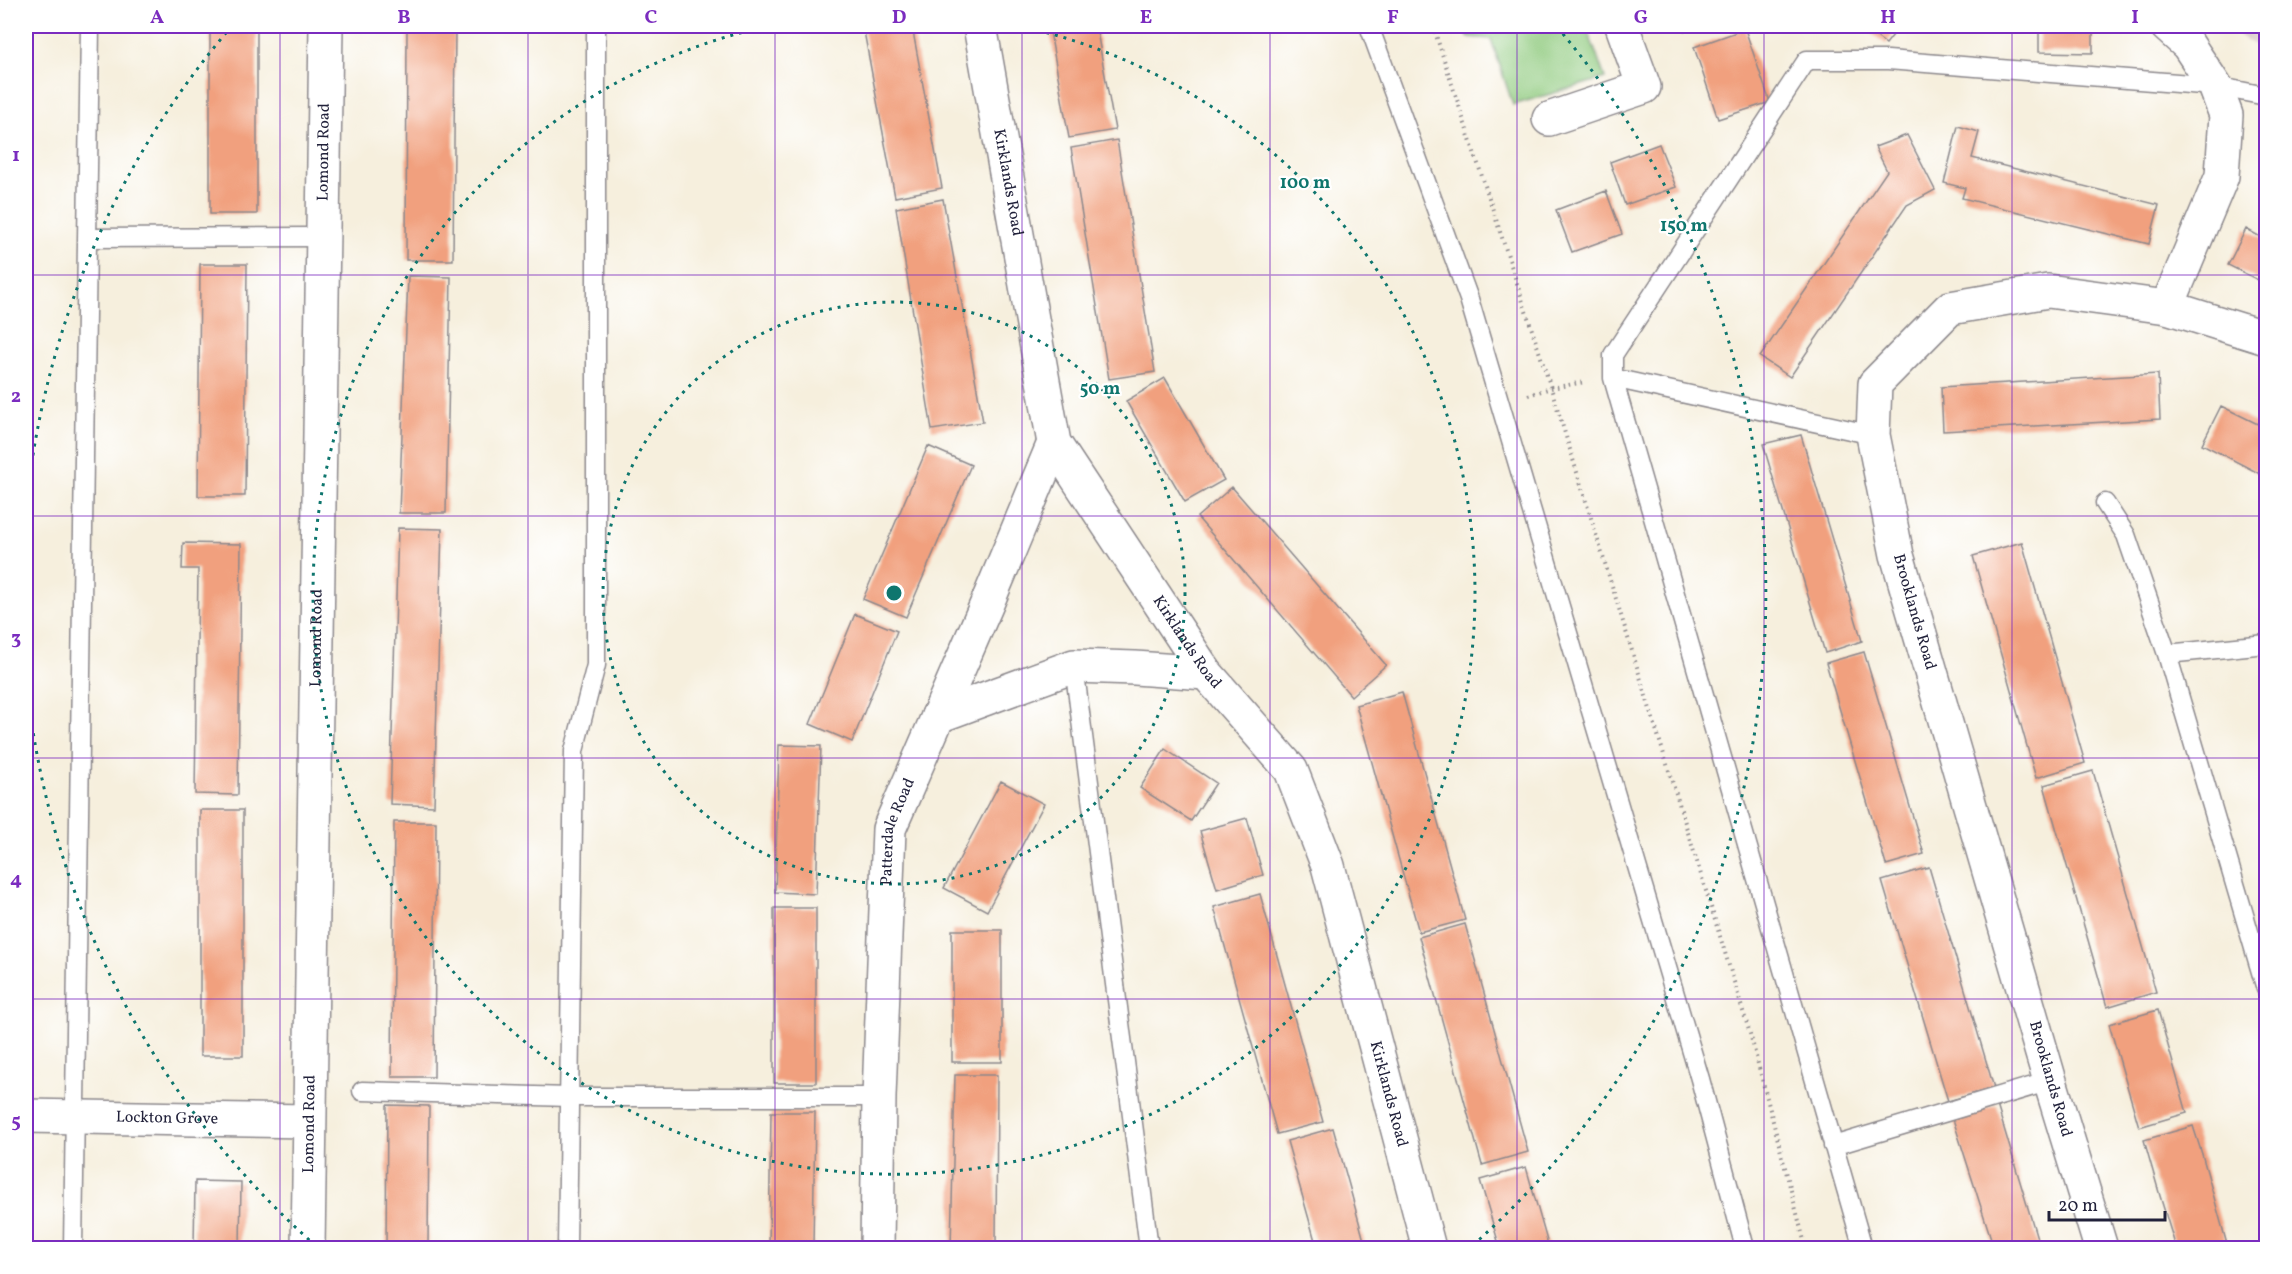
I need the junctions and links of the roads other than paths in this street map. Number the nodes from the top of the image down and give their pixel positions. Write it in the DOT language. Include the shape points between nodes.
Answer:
graph roads {
  1 [pos="90,26"];
  2 [pos="326,26"];
  3 [pos="596,26"];
  4 [pos="980,26"];
  5 [pos="1369,26"];
  6 [pos="1622,26"];
  7 [pos="2166,26"];
  8 [pos="2215,86"];
  9 [pos="2266,96"];
  10 [pos="1549,119"];
  11 [pos="324,237"];
  12 [pos="87,238"];
  13 [pos="2167,307"];
  14 [pos="2266,338"];
  15 [pos="1613,378"];
  16 [pos="1873,435"];
  17 [pos="1054,443"];
  18 [pos="2104,503"];
  19 [pos="2266,644"];
  20 [pos="2167,654"];
  21 [pos="1074,666"];
  22 [pos="1206,673"];
  23 [pos="938,716"];
  24 [pos="2266,989"];
  25 [pos="2050,1081"];
  26 [pos="362,1091"];
  27 [pos="569,1097"];
  28 [pos="879,1097"];
  29 [pos="26,1116"];
  30 [pos="75,1117"];
  31 [pos="309,1120"];
  32 [pos="1833,1146"];
  33 [pos="73,1248"];
  34 [pos="308,1248"];
  35 [pos="567,1248"];
  36 [pos="877,1248"];
  37 [pos="1149,1248"];
  38 [pos="1429,1248"];
  39 [pos="1745,1248"];
  40 [pos="1863,1248"];
  41 [pos="2101,1248"];
  1 -- 12 [label="lane"];
  2 -- 11 [label="street, Lomond Road"];
  3 -- 27 [label="lane" via="596,664 574,751"];
  4 -- 17 [label="street, Kirklands Road"];
  5 -- 39 [label="lane" via="1469,299 1700,1079"];
  6 -- 10 [label="street" via="1644,87"];
  7 -- 8 [label="street" via="2188,45"];
  8 -- 9 [label="lane"];
  8 -- 13 [label="street" via="2226,115 2222,176"];
  8 -- 15 [label="lane" via="1888,60 1807,60 1613,355"];
  11 -- 12 [label="lane"];
  11 -- 31 [label="street, Lomond Road"];
  12 -- 30 [label="lane"];
  13 -- 14 [label="street, Brooklands Road"];
  13 -- 16 [label="street, Brooklands Road" via="2048,291 1950,308 1875,384"];
  15 -- 16 [label="lane"];
  15 -- 32 [label="lane"];
  16 -- 25 [label="street, Brooklands Road" via="1897,555"];
  17 -- 22 [label="street, Kirklands Road"];
  17 -- 23 [label="street, Patterdale Road"];
  18 -- 20 [label="lane" via="2126,534"];
  19 -- 20 [label="lane"];
  20 -- 24 [label="lane"];
  21 -- 22 [label="street"];
  21 -- 23 [label="street"];
  21 -- 37 [label="lane"];
  22 -- 38 [label="street, Kirklands Road" via="1291,770 1328,866"];
  23 -- 28 [label="street, Patterdale Road" via="889,830"];
  25 -- 32 [label="lane"];
  25 -- 41 [label="street, Brooklands Road"];
  26 -- 27 [label="lane"];
  27 -- 28 [label="lane"];
  27 -- 35 [label="lane"];
  28 -- 36 [label="street, Patterdale Road"];
  29 -- 30 [label="street, Lockton Grove"];
  30 -- 31 [label="street, Lockton Grove"];
  30 -- 33 [label="lane"];
  31 -- 34 [label="street, Lomond Road"];
  32 -- 40 [label="lane"];
}
